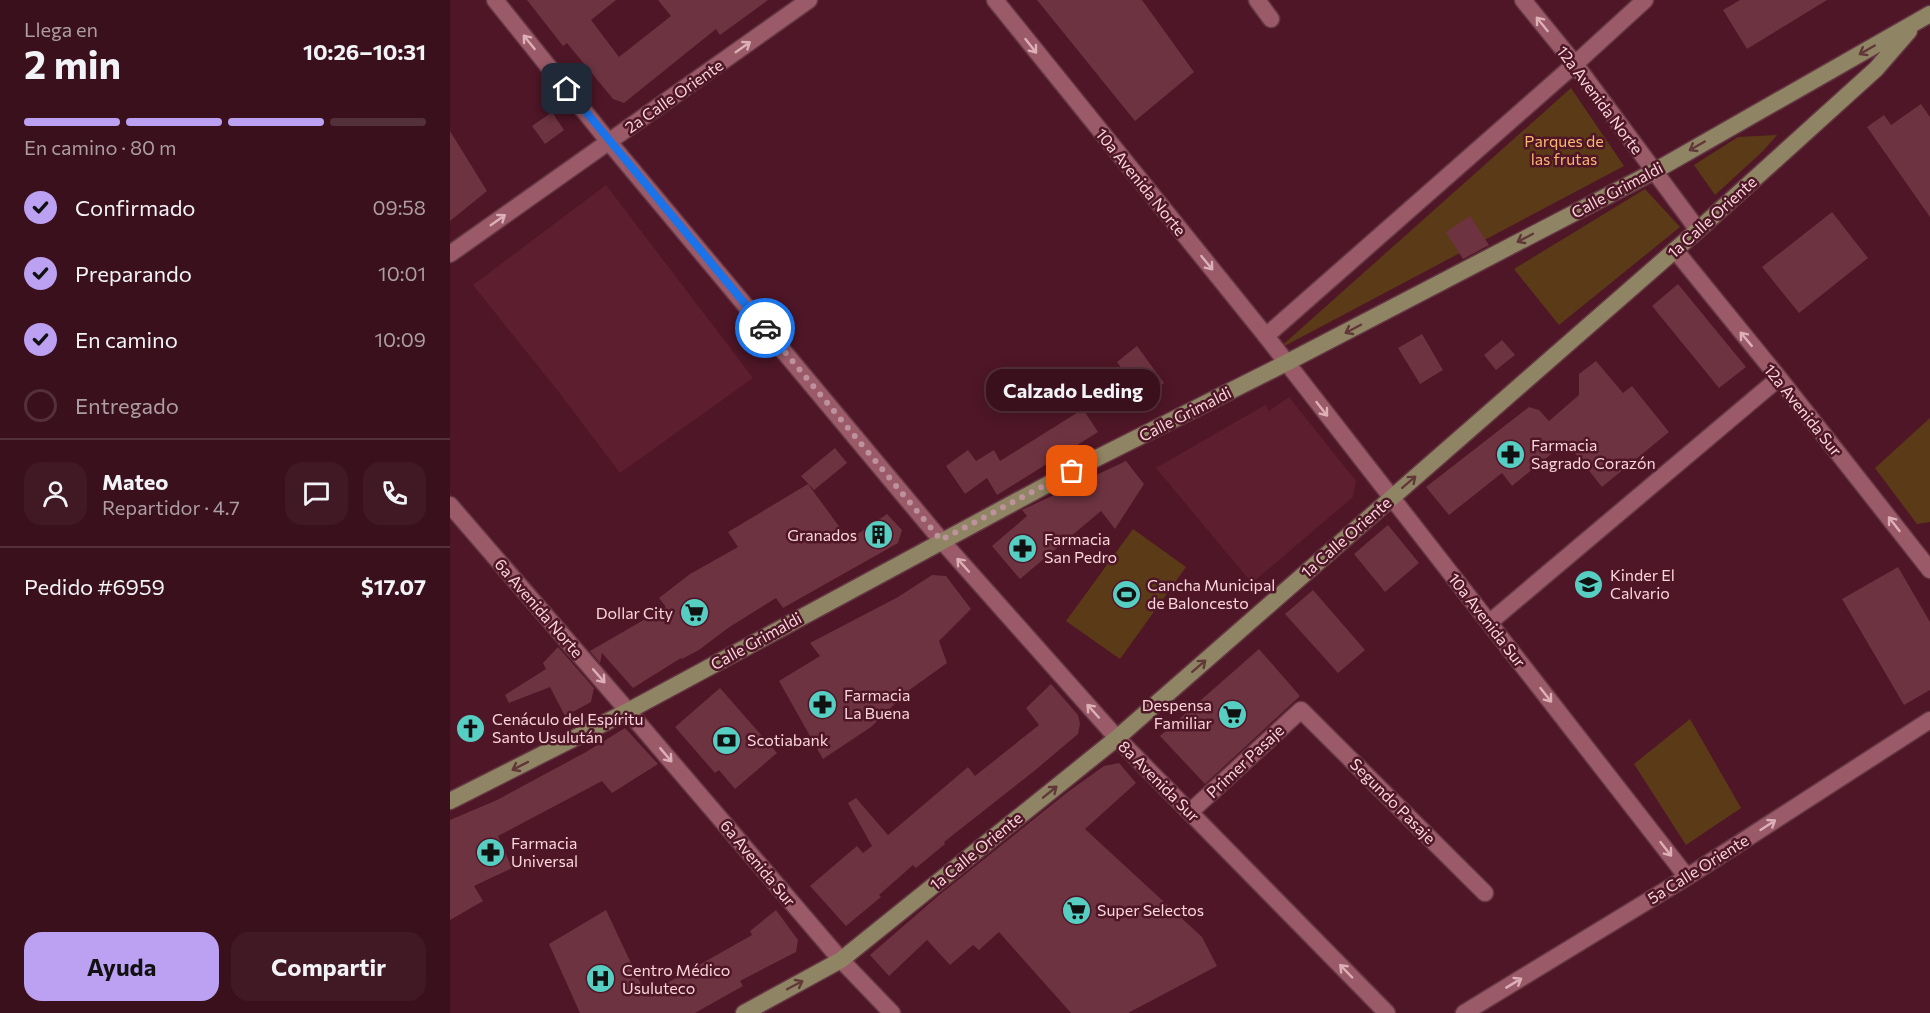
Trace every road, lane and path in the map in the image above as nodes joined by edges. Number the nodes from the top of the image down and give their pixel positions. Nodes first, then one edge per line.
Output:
1 (495, 0) edge
2 (809, 0) edge
3 (995, 0) edge
4 (1257, 0) edge
5 (1523, 0) edge
6 (1644, 0) edge
7 (1924, 17) edge
8 (1271, 19) dead end
9 (1575, 64) junction
10 (609, 142) junction
11 (1653, 172) junction
12 (1698, 230) junction
13 (1675, 250) junction
14 (450, 254) edge
15 (1266, 336) junction
16 (1287, 363) junction
17 (1779, 378) junction
18 (1391, 498) junction
19 (450, 506) edge
20 (941, 540) junction
21 (1930, 570) edge
22 (1490, 622) junction
23 (1300, 710) joint
24 (628, 711) junction
25 (1930, 720) edge
26 (1117, 738) junction
27 (450, 801) edge
28 (1190, 812) junction
29 (1687, 877) junction
30 (1485, 893) dead end
31 (841, 960) junction
32 (744, 1013) edge
33 (891, 1013) edge
34 (1387, 1013) edge
35 (1464, 1013) edge

10 -> 1 street, 8a Avenida Sur
10 -> 2 street, 2a Calle Oriente
3 -> 15 street, 10a Avenida Norte
4 - 8 street
9 -> 5 street, 12a Avenida Norte
6 - 9 street
7 -> 11 main road, Calle Grimaldi
7 - 12 main road, 1a Calle Oriente
9 - 11 street, 12a Avenida Norte
9 - 15 street
14 -> 10 street, 2a Calle Oriente
10 - 20 street, 8a Avenida Sur
11 - 12 street, 12a Avenida Norte
11 -> 16 main road, Calle Grimaldi
12 - 13 main road, 1a Calle Oriente
17 -> 13 street, 12a Avenida Sur
18 -> 13 main road, 1a Calle Oriente
15 - 16 street, 10a Avenida Norte
16 -> 18 street, 10a Avenida Sur
16 - 20 main road, Calle Grimaldi
21 -> 17 street, 12a Avenida Sur
17 - 22 street
18 - 22 street, 10a Avenida Sur
26 -> 18 main road, 1a Calle Oriente
19 -> 24 street, 6a Avenida Norte
20 - 24 main road, Calle Grimaldi
26 -> 20 street, 8a Avenida Sur
22 -> 29 street, 10a Avenida Sur
23 - 28 street, Primer Pasaje
23 - 30 street, Segundo Pasaje
24 -> 27 main road, Calle Grimaldi
24 -> 31 street, 6a Avenida Sur
29 -> 25 street, 5a Calle Oriente
26 - 28 street, 8a Avenida Sur
31 -> 26 main road, 1a Calle Oriente
34 -> 28 street, 8a Avenida Sur
35 -> 29 street, 5a Calle Oriente
32 -> 31 main road, 1a Calle Oriente
31 - 33 street, 6a Avenida Sur

